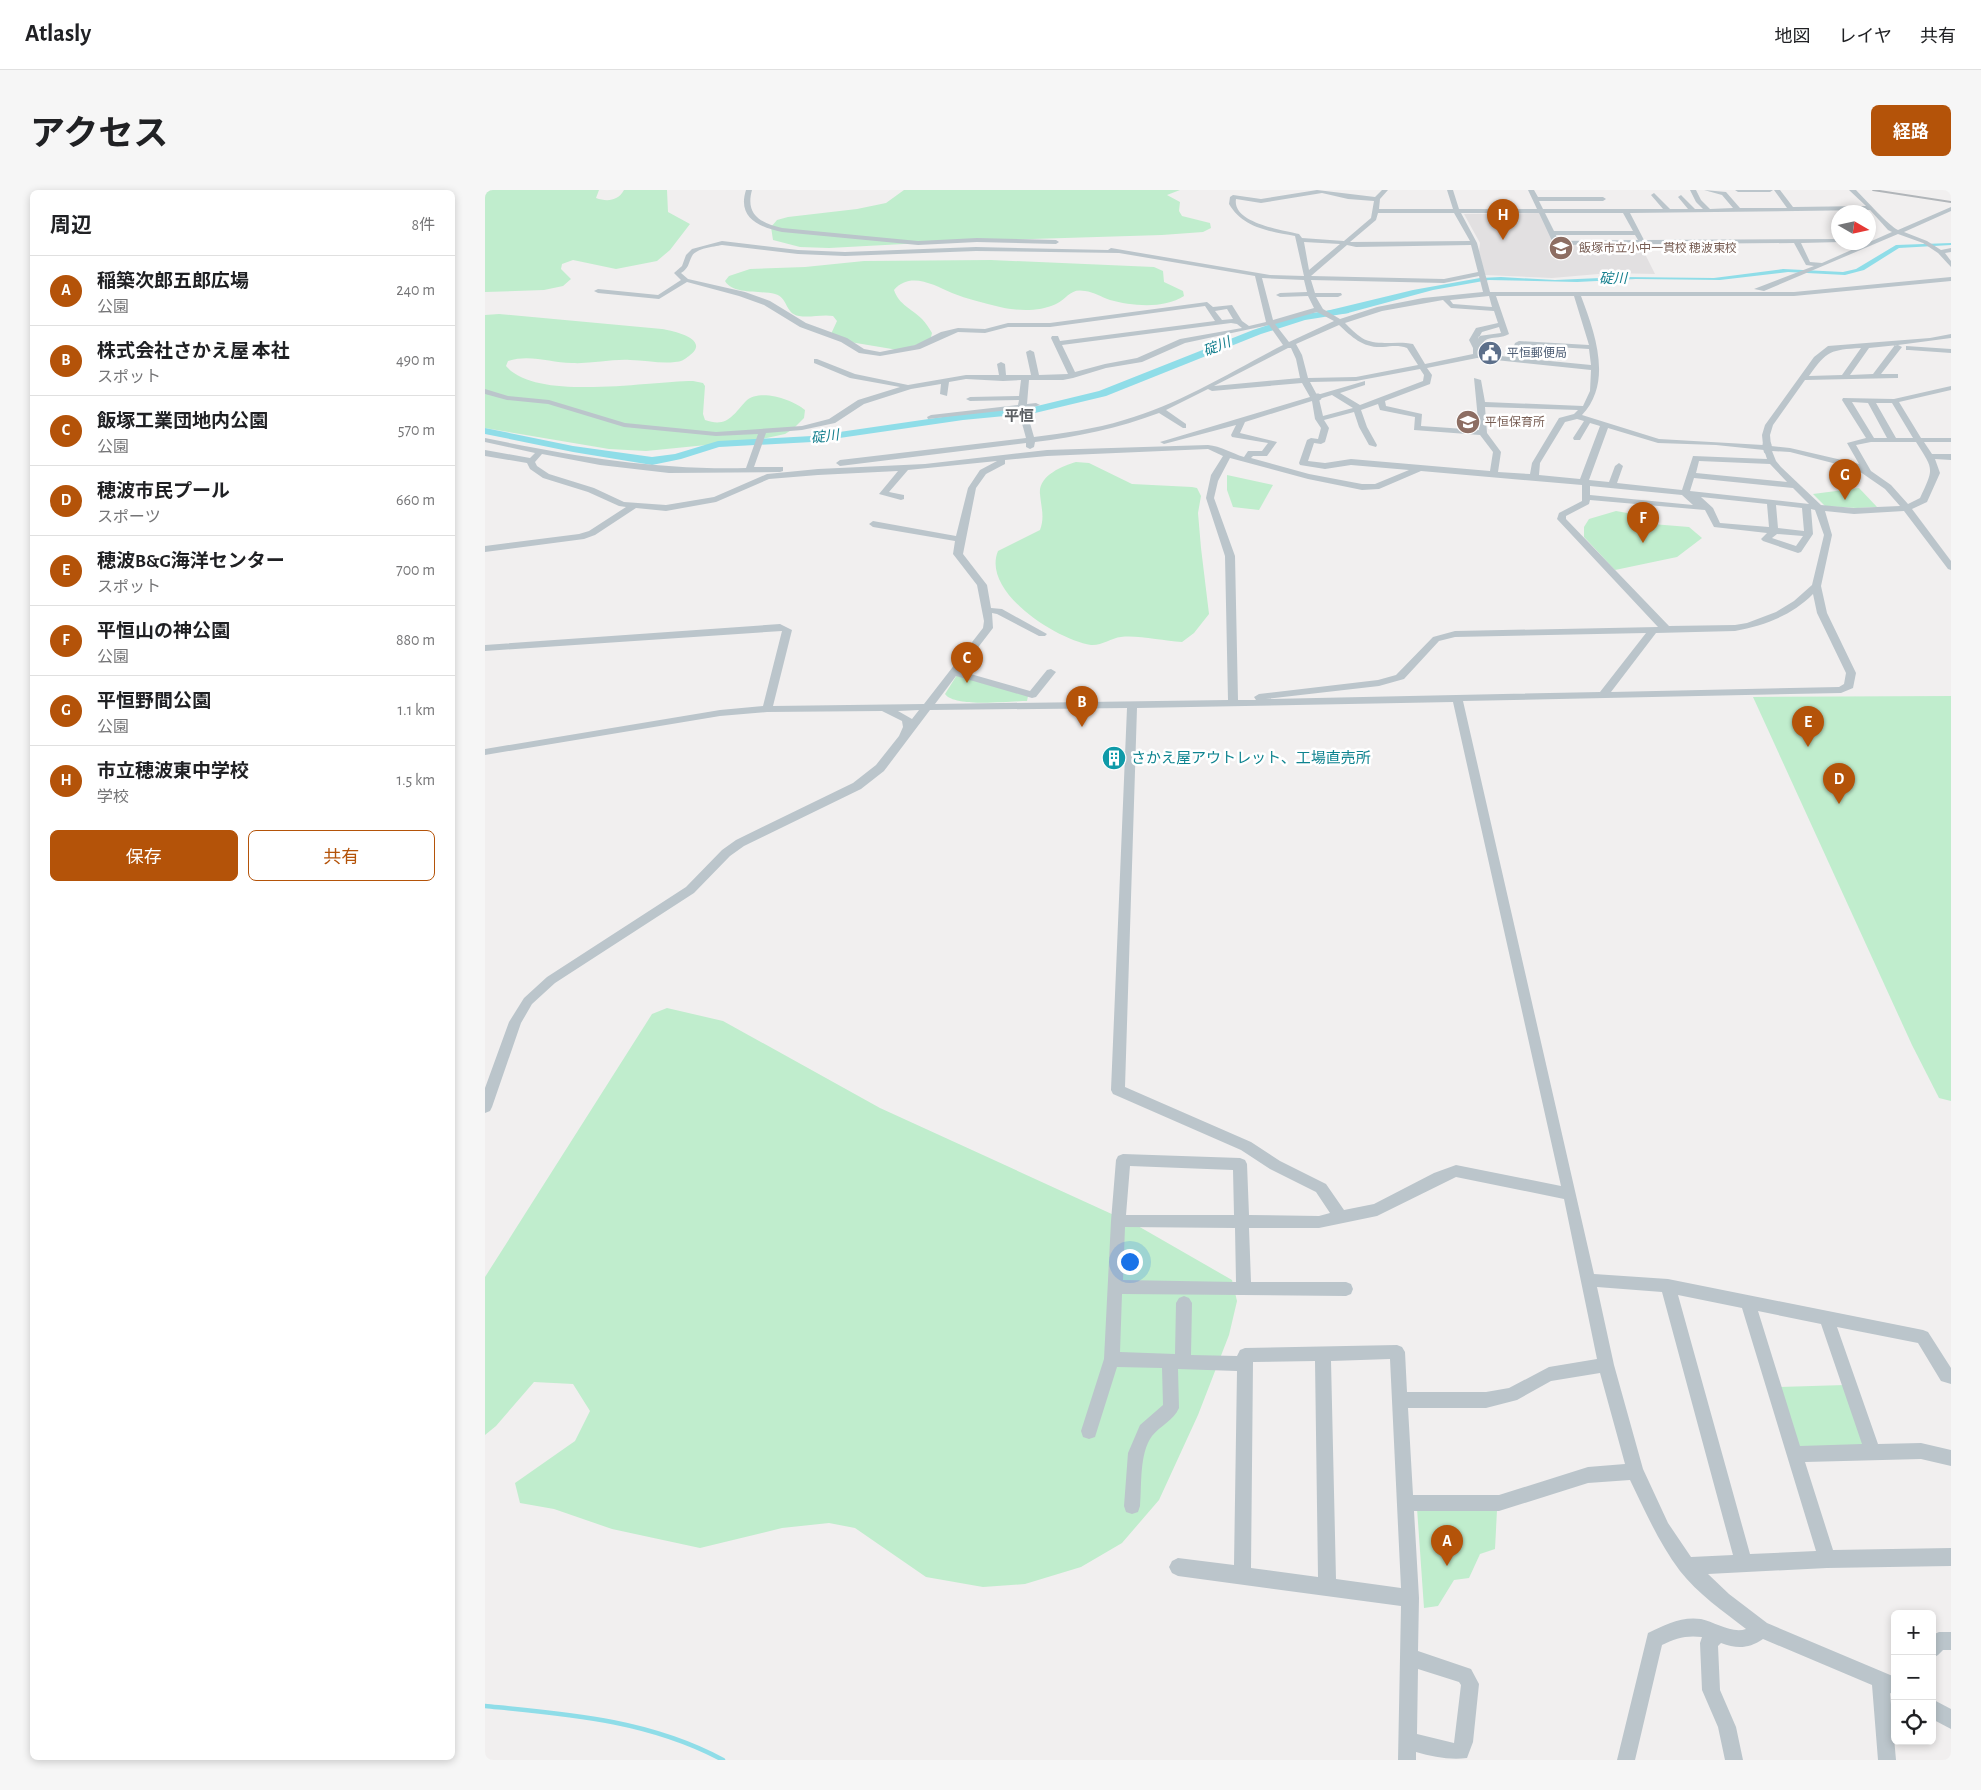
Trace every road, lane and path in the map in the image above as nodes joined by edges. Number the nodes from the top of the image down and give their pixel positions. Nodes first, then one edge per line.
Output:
1 (749, 190) edge
2 (1352, 190) edge
3 (1385, 190) edge
4 (1450, 190) edge
5 (1531, 190) edge
6 (1693, 190) edge
7 (1707, 190) edge
8 (1738, 190) edge
9 (1770, 190) edge
10 (1777, 190) edge
11 (1852, 190) edge
12 (1293, 193) edge
13 (1654, 194) dead end
14 (1347, 197) junction
15 (1681, 197) dead end
16 (1377, 199) junction
17 (1603, 200) dead end
18 (1538, 205) junction
19 (1865, 205) edge
20 (1612, 206) dead end
21 (1951, 209) edge
22 (1456, 210) junction
23 (1625, 210) junction
24 (1792, 210) junction
25 (1831, 210) edge
26 (1376, 211) junction
27 (1709, 211) junction
28 (1739, 211) junction
29 (1669, 212) junction
30 (1693, 212) junction
31 (1876, 214) edge
32 (1551, 233) junction
33 (1637, 233) junction
34 (1896, 233) junction
35 (1300, 240) junction
36 (1831, 241) edge
37 (1877, 241) joint
38 (1344, 242) junction
39 (1474, 242) junction
40 (1642, 242) junction
41 (1797, 242) junction
42 (1937, 250) junction
43 (1951, 250) edge
44 (1117, 252) junction
45 (1822, 265) junction
46 (1951, 265) edge
47 (1951, 272) edge
48 (1258, 276) junction
49 (1307, 277) junction
50 (1951, 279) edge
51 (686, 280) junction
52 (1915, 280) junction
53 (1486, 285) junction
54 (1764, 289) junction
55 (598, 291) dead end
56 (1337, 291) dead end
57 (1609, 292) junction
58 (1312, 293) junction
59 (1280, 295) dead end
60 (1577, 295) junction
61 (1444, 297) junction
62 (1211, 309) junction
63 (1497, 309) junction
64 (1320, 310) junction
65 (1220, 322) junction
66 (1239, 322) junction
67 (1270, 322) junction
68 (1339, 322) junction
69 (1135, 323) junction
70 (1050, 325) junction
71 (1248, 329) junction
72 (1951, 336) edge
73 (1058, 343) junction
74 (1290, 345) junction
75 (1867, 345) junction
76 (1593, 347) junction
77 (1898, 347) junction
78 (1951, 351) edge
79 (1030, 352) dead end
80 (1477, 356) junction
81 (1513, 360) junction
82 (817, 361) dead end
83 (1001, 364) dead end
84 (1418, 366) junction
85 (1595, 368) junction
86 (1073, 376) junction
87 (1876, 376) junction
88 (1895, 376) dead end
89 (1844, 377) junction
90 (1803, 378) junction
91 (1003, 379) junction
92 (1025, 379) junction
93 (1036, 379) junction
94 (945, 380) junction
95 (1304, 380) junction
96 (1477, 380) dead end
97 (910, 387) junction
98 (1951, 388) edge
99 (1205, 390) junction
100 (485, 391) edge
101 (1333, 392) junction
102 (944, 394) dead end
103 (1022, 398) junction
104 (1381, 398) junction
105 (1870, 400) junction
106 (1893, 401) junction
107 (1481, 404) junction
108 (968, 405) junction
109 (1036, 405) dead end
110 (1585, 408) junction
111 (1358, 409) junction
112 (1160, 410) junction
113 (1022, 411) junction
114 (1577, 416) junction
115 (931, 417) dead end
116 (1319, 418) junction
117 (1242, 420) junction
118 (1588, 420) junction
119 (1183, 426) dead end
120 (1603, 426) junction
121 (1483, 433) junction
122 (760, 437) junction
123 (1577, 438) dead end
124 (485, 440) edge
125 (1031, 440) junction
126 (1871, 440) junction
127 (1893, 440) junction
128 (1919, 440) junction
129 (1951, 440) edge
130 (1373, 445) dead end
131 (541, 451) junction
132 (485, 453) edge
133 (1228, 455) junction
134 (1929, 456) junction
135 (1951, 457) edge
136 (1008, 459) junction
137 (1245, 459) junction
138 (532, 461) junction
139 (1772, 462) junction
140 (1303, 463) junction
141 (1619, 466) dead end
142 (905, 468) junction
143 (1419, 468) junction
144 (749, 470) junction
145 (1287, 470) junction
146 (1867, 471) junction
147 (1494, 473) junction
148 (1690, 475) junction
149 (1534, 477) junction
150 (1586, 484) junction
151 (1793, 485) junction
152 (1612, 486) junction
153 (1689, 495) junction
154 (901, 497) dead end
155 (1587, 497) junction
156 (1771, 503) junction
157 (632, 507) junction
158 (1807, 507) junction
159 (1819, 508) junction
160 (1906, 508) junction
161 (873, 524) dead end
162 (1774, 531) junction
163 (1809, 534) junction
164 (959, 539) junction
165 (485, 549) edge
166 (1951, 567) edge
167 (1816, 586) junction
168 (986, 610) junction
169 (1653, 630) junction
170 (1667, 630) junction
171 (1042, 634) dead end
172 (485, 648) edge
173 (954, 672) junction
174 (1051, 672) dead end
175 (941, 688) junction
176 (1603, 695) junction
177 (1457, 698) junction
178 (1233, 703) junction
179 (1246, 703) junction
180 (1132, 705) junction
181 (927, 706) junction
182 (964, 706) junction
183 (877, 707) junction
184 (767, 709) junction
185 (903, 738) junction
186 (485, 752) edge
187 (485, 1107) edge
188 (1570, 1194) junction
189 (1340, 1216) junction
190 (1118, 1221) junction
191 (1242, 1222) junction
192 (1589, 1280) junction
193 (1668, 1286) junction
194 (1117, 1287) junction
195 (1244, 1289) junction
196 (1346, 1289) dead end
197 (1748, 1302) junction
198 (1184, 1303) dead end
199 (1826, 1318) junction
200 (1323, 1354) junction
201 (1112, 1359) junction
202 (1176, 1361) junction
203 (1244, 1364) junction
204 (1606, 1365) junction
205 (1951, 1377) edge
206 (1401, 1400) junction
207 (1089, 1431) dead end
208 (1872, 1451) junction
209 (1795, 1454) junction
210 (1951, 1458) edge
211 (1635, 1471) junction
212 (1405, 1503) junction
213 (1132, 1506) dead end
214 (1951, 1557) edge
215 (1827, 1559) junction
216 (1744, 1563) junction
217 (1687, 1566) junction
218 (1178, 1567) dead end
219 (1242, 1575) junction
220 (1327, 1586) junction
221 (1410, 1598) junction
222 (1761, 1629) junction
223 (1718, 1632) junction
224 (1951, 1641) edge
225 (1936, 1644) edge
226 (1409, 1657) junction
227 (1887, 1682) edge
228 (1936, 1711) edge
229 (1951, 1720) edge
230 (1407, 1740) junction
231 (1407, 1760) edge
232 (1626, 1760) edge
233 (1734, 1760) edge
234 (1887, 1760) edge

1 - 44 street
2 - 14 street
3 - 16 street
4 - 22 street
5 - 18 street
6 - 27 street
7 - 28 street
8 - 9 street
10 - 24 street
11 - 19 street
12 - 14 street
12 - 35 street
13 - 29 street
14 - 16 street
15 - 30 street
16 - 26 street
17 - 18 street
18 - 20 street
18 - 22 street
18 - 23 street
18 - 32 street
21 - 34 street
22 - 26 street
22 - 39 street
23 - 29 street
23 - 33 street
24 - 25 street
24 - 28 street
26 - 38 street
27 - 28 street
27 - 30 street
29 - 30 street
31 - 34 street
32 - 33 street
32 - 40 street
33 - 40 street
34 - 37 street
34 - 42 street
35 - 38 street
35 - 49 street
36 - 41 street
37 - 45 street
38 - 39 street
38 - 49 street
39 - 53 street
40 - 41 street
41 - 45 street
42 - 43 street
42 - 46 street
44 - 48 street
44 - 51 street
45 - 54 street
47 - 52 street
48 - 49 street
48 - 67 street
49 - 53 street
49 - 58 street
50 - 52 street
51 - 55 street
51 - 70 street
52 - 54 street
52 - 57 street
53 - 57 street
53 - 60 street
53 - 61 street
53 - 63 street
54 - 57 street
56 - 58 street
57 - 60 street
58 - 59 street
58 - 64 street
60 - 76 street
61 - 63 street
61 - 68 street
62 - 65 street
62 - 66 street
62 - 69 street
63 - 80 street
64 - 67 street
64 - 68 street
65 - 66 street
65 - 69 street
66 - 71 street
67 - 71 street
67 - 74 street
68 - 74 street
68 - 84 street
69 - 70 street
69 - 73 street
70 - 73 street
71 - 86 street
72 - 75 street
73 - 86 street
74 - 95 street
74 - 99 street
75 - 77 street
75 - 89 street
75 - 90 street
76 - 81 street
76 - 85 street
77 - 78 street
77 - 87 street
79 - 93 street
80 - 81 street
80 - 84 street
81 - 85 street
82 - 97 street
83 - 91 street
84 - 95 street
84 - 101 street
84 - 104 street
85 - 110 street
86 - 93 street
87 - 88 street
87 - 89 street
89 - 90 street
90 - 139 street
91 - 92 street
91 - 94 street
92 - 93 street
92 - 103 street
94 - 97 street
94 - 102 street
95 - 99 street
95 - 116 street
96 - 107 street
97 - 122 street
98 - 106 street
99 - 112 street
100 - 122 street
101 - 111 street
101 - 117 street
103 - 108 street
103 - 113 street
104 - 111 street
104 - 121 street
105 - 106 street
105 - 126 street
105 - 127 street
106 - 128 street
107 - 110 street
107 - 121 street
108 - 113 street
108 - 115 street
109 - 113 street
110 - 114 street
111 - 116 street
111 - 130 street
112 - 119 street
112 - 125 street
113 - 125 street
114 - 118 street
114 - 149 street
116 - 140 street
117 - 136 street
117 - 137 street
118 - 120 street
118 - 123 street
120 - 146 street
120 - 150 street
121 - 147 street
122 - 144 street
124 - 131 street
125 - 136 street
125 - 144 street
126 - 127 street
126 - 146 street
127 - 128 street
128 - 129 street
128 - 134 street
131 - 138 street
131 - 144 street
132 - 138 street
133 - 136 street
133 - 137 street
133 - 178 street
134 - 135 street
134 - 160 street
136 - 142 street
136 - 164 street
137 - 145 street
138 - 157 street
139 - 148 street
139 - 151 street
140 - 143 street
140 - 145 street
141 - 152 street
142 - 154 street
142 - 157 street
143 - 145 street
143 - 147 street
146 - 160 street
147 - 149 street
148 - 151 street
148 - 153 street
149 - 150 street
150 - 152 street
150 - 155 street
151 - 159 street
152 - 153 street
153 - 155 street
153 - 156 street
153 - 162 street
155 - 170 street
156 - 158 street
156 - 162 street
157 - 165 street
158 - 159 street
158 - 163 street
159 - 160 street
159 - 167 street
160 - 166 street
161 - 164 street
162 - 163 street
162 - 163 street
164 - 168 street
167 - 170 street
167 - 176 street
168 - 171 street
168 - 173 street
169 - 170 street
169 - 176 street
169 - 179 street
172 - 184 street
173 - 174 street
173 - 175 street
175 - 181 street
175 - 182 street
176 - 177 street
177 - 179 street
177 - 188 street
178 - 179 street
178 - 180 street
180 - 182 street
180 - 189 street
181 - 182 street
181 - 183 street
181 - 185 street
183 - 184 street
183 - 185 street
184 - 186 street
185 - 187 street
188 - 189 street
188 - 192 street
189 - 191 street
190 - 191 street
190 - 191 street
190 - 194 street
191 - 195 street
192 - 193 street
192 - 204 street
193 - 197 street
193 - 216 street
194 - 195 street
194 - 201 street
195 - 196 street
197 - 199 street
197 - 209 street
198 - 202 street
199 - 205 street
199 - 208 street
200 - 203 street
200 - 206 street
200 - 220 street
201 - 202 street
201 - 207 street
202 - 203 street
202 - 213 street
203 - 219 street
204 - 206 street
204 - 211 street
206 - 212 street
208 - 209 street
208 - 210 street
209 - 215 street
211 - 212 street
211 - 217 street
212 - 221 street
214 - 215 street
215 - 216 street
216 - 217 street
217 - 222 street
218 - 219 street
219 - 220 street
220 - 221 street
221 - 226 street
222 - 223 street
222 - 227 street
223 - 232 street
223 - 233 street
224 - 225 street
226 - 230 street
226 - 230 street
227 - 234 street
228 - 229 street
230 - 231 street

